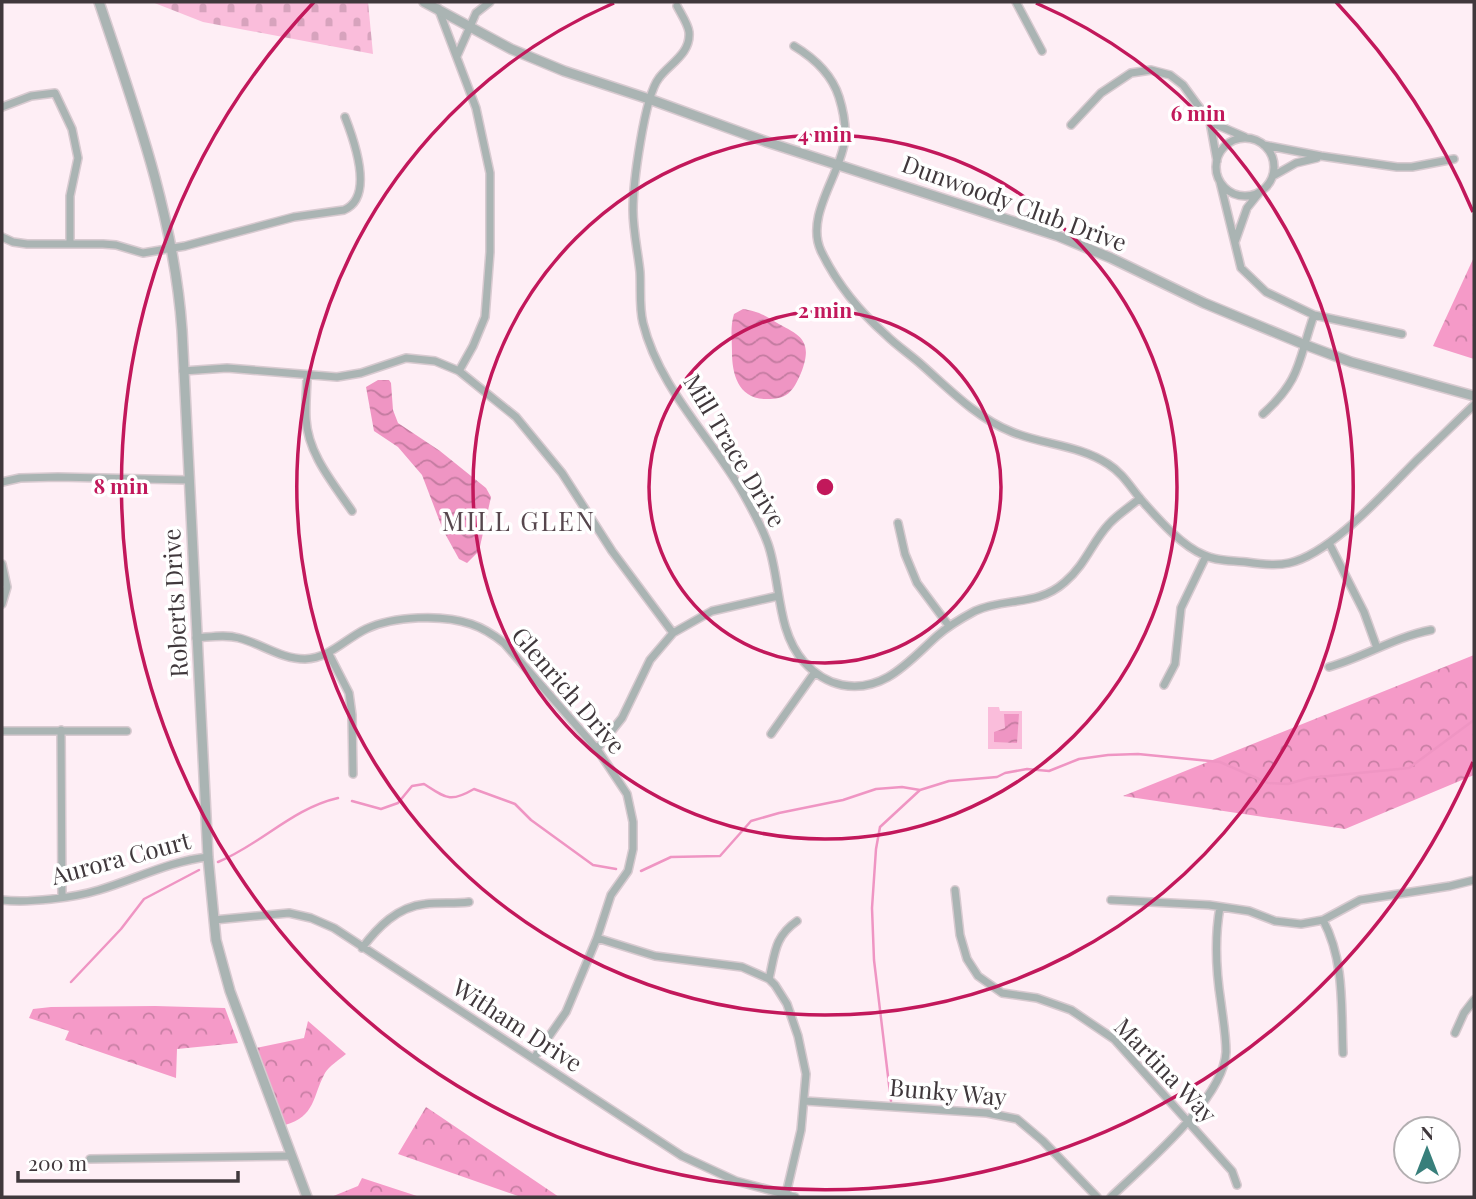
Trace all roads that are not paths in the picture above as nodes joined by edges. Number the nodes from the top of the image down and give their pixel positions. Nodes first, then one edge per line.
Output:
1 (99, 2) edge
2 (424, 2) edge
3 (490, 2) edge
4 (1016, 2) edge
5 (677, 6) dead end
6 (438, 8) junction
7 (471, 27) junction
8 (794, 46) dead end
9 (1042, 51) dead end
10 (457, 56) junction
11 (649, 99) junction
12 (2, 107) edge
13 (345, 117) dead end
14 (1210, 122) junction
15 (1071, 125) dead end
16 (1247, 138) junction
17 (1264, 145) junction
18 (1321, 156) junction
19 (1454, 159) dead end
20 (1217, 161) junction
21 (838, 163) junction
22 (1273, 176) junction
23 (1220, 182) junction
24 (1259, 193) junction
25 (2, 237) edge
26 (1235, 242) junction
27 (70, 244) junction
28 (175, 248) junction
29 (1314, 314) junction
30 (1402, 334) dead end
31 (1303, 344) junction
32 (183, 371) junction
33 (459, 371) junction
34 (307, 375) junction
35 (1474, 396) edge
36 (1474, 405) edge
37 (1263, 414) dead end
38 (188, 480) junction
39 (2, 482) edge
40 (1140, 498) junction
41 (352, 511) dead end
42 (898, 523) dead end
43 (1329, 543) junction
44 (1206, 556) junction
45 (2, 564) edge
46 (778, 596) junction
47 (2, 604) edge
48 (949, 626) junction
49 (1432, 630) dead end
50 (673, 633) junction
51 (196, 638) junction
52 (1377, 648) junction
53 (329, 654) junction
54 (1329, 667) dead end
55 (814, 672) junction
56 (1164, 685) dead end
57 (2, 730) edge
58 (61, 730) junction
59 (127, 731) dead end
60 (771, 734) dead end
61 (597, 749) junction
62 (353, 774) dead end
63 (208, 856) junction
64 (1474, 880) edge
65 (955, 890) dead end
66 (62, 896) junction
67 (2, 900) edge
68 (1111, 900) dead end
69 (469, 902) dead end
70 (1220, 907) junction
71 (214, 920) junction
72 (1323, 920) junction
73 (797, 921) dead end
74 (597, 938) junction
75 (362, 948) junction
76 (769, 979) junction
77 (1474, 1000) edge
78 (1455, 1032) dead end
79 (1343, 1053) dead end
80 (534, 1058) junction
81 (804, 1101) junction
82 (1188, 1121) junction
83 (290, 1156) junction
84 (90, 1159) dead end
85 (1237, 1185) dead end
86 (786, 1194) junction
87 (307, 1197) edge
88 (795, 1197) edge
89 (1097, 1197) edge
90 (1111, 1197) edge

1 - 28 street, Roberts Drive
2 - 6 street, Dunwoody Club Drive
3 - 7 street
4 - 9 street
5 - 11 street
6 - 7 street, Dunwoody Club Drive
6 - 10 street
7 - 10 street
7 - 11 street, Dunwoody Club Drive
8 - 21 street
10 - 33 street
11 - 21 street, Dunwoody Club Drive
11 - 46 street, Mill Trace Drive
12 - 27 street
13 - 28 street
14 - 15 street
14 - 16 street
14 - 20 street
16 - 17 street
16 - 20 street
17 - 18 street
17 - 22 street
18 - 19 street
18 - 22 street
20 - 23 street
21 - 31 street, Dunwoody Club Drive
21 - 40 street
22 - 24 street
23 - 24 street
23 - 26 street
24 - 26 street
25 - 27 street
26 - 29 street
27 - 28 street
28 - 32 street, Roberts Drive
29 - 30 street
29 - 31 street
31 - 35 street, Dunwoody Club Drive
31 - 37 street
32 - 34 street
32 - 38 street, Roberts Drive
33 - 34 street
33 - 50 street
34 - 41 street
36 - 43 street
38 - 39 street
38 - 51 street, Roberts Drive
40 - 44 street
40 - 48 street
42 - 48 street
43 - 44 street
43 - 52 street
44 - 56 street
45 - 47 street
46 - 50 street
46 - 55 street, Mill Trace Drive
48 - 55 street
49 - 52 street
50 - 61 street
51 - 53 street, Glenrich Drive
51 - 63 street, Roberts Drive
52 - 54 street
53 - 61 street, Glenrich Drive
53 - 62 street
55 - 60 street
57 - 58 street
58 - 59 street
58 - 66 street
61 - 74 street, Glenrich Drive
63 - 66 street, Aurora Court
63 - 71 street, Roberts Drive
64 - 72 street
65 - 82 street, Martina Way
66 - 67 street, Aurora Court
68 - 70 street
69 - 75 street
70 - 72 street
70 - 82 street
71 - 75 street, Witham Drive
71 - 83 street, Roberts Drive
72 - 79 street
73 - 76 street
74 - 76 street
74 - 80 street, Glenrich Drive
75 - 80 street, Witham Drive
76 - 81 street
77 - 78 street
80 - 86 street, Witham Drive
81 - 86 street
81 - 89 street, Bunky Way
82 - 85 street, Martina Way
82 - 90 street
83 - 84 street
83 - 87 street, Roberts Drive
86 - 88 street, Witham Drive

